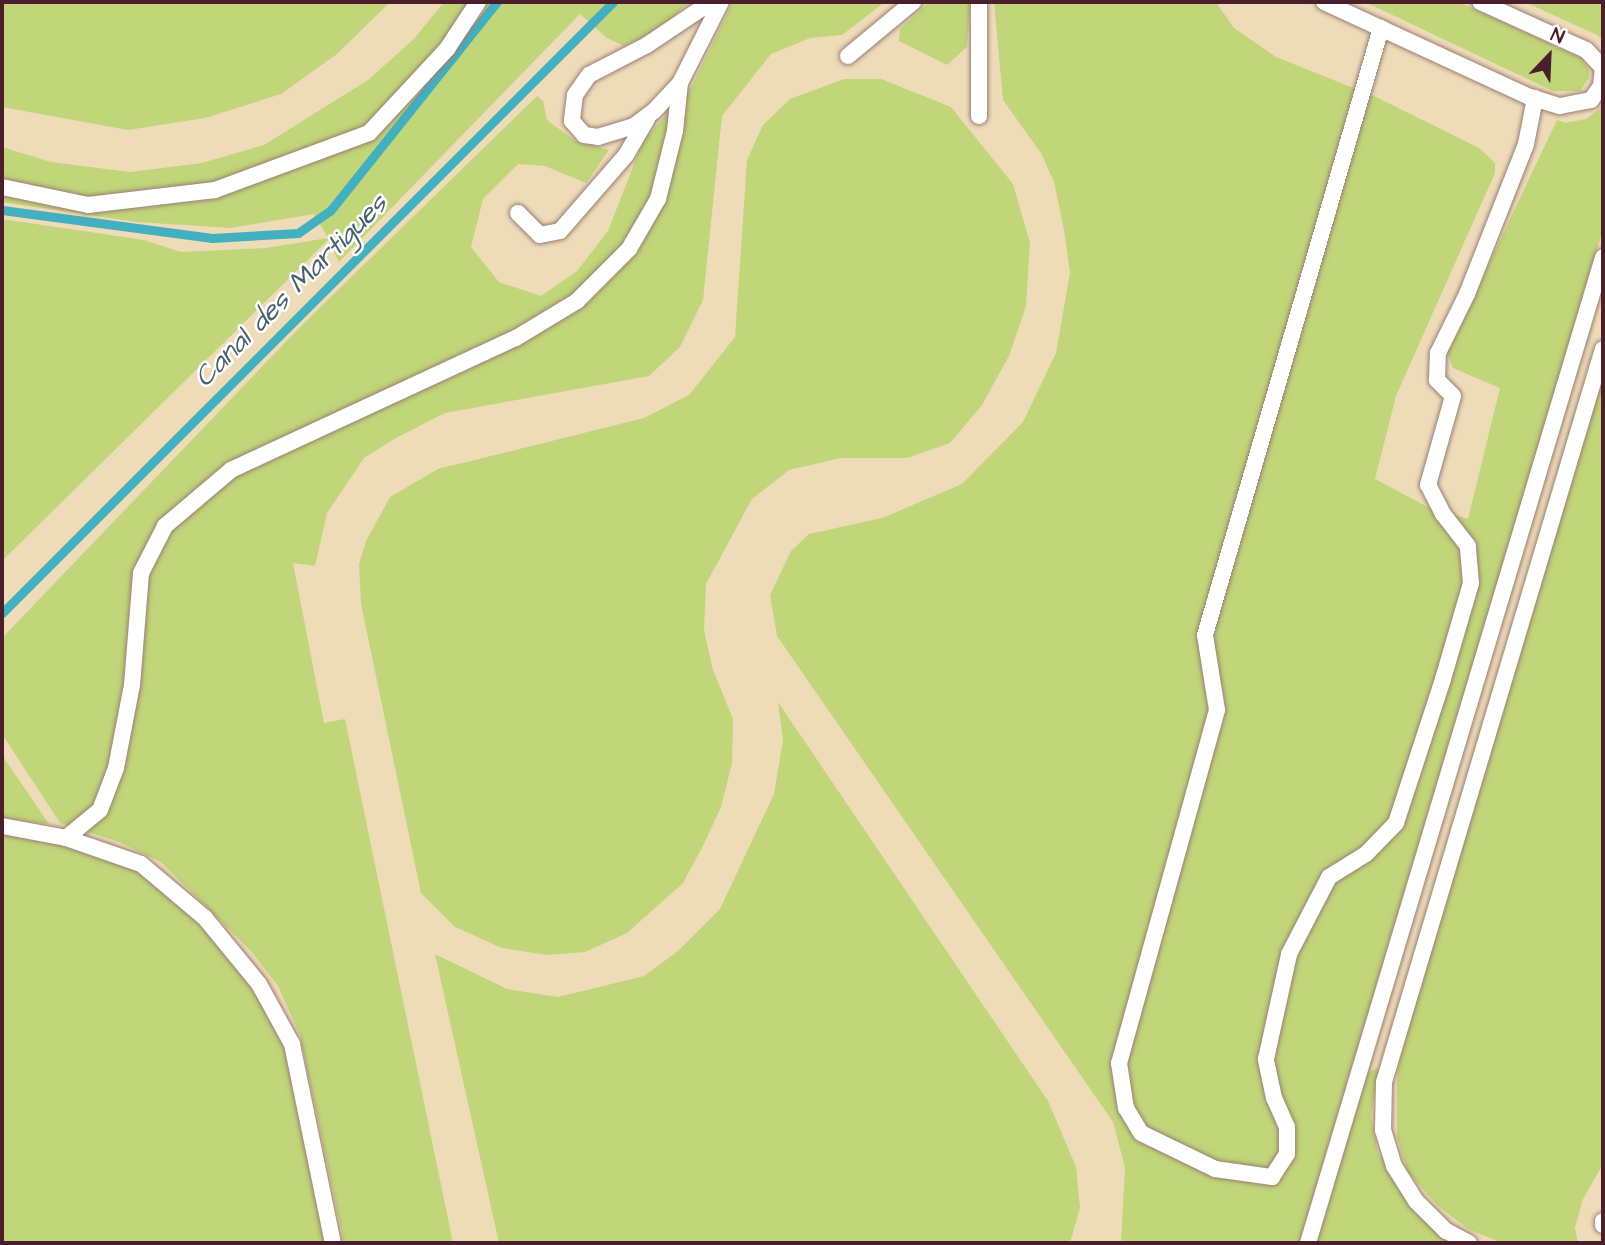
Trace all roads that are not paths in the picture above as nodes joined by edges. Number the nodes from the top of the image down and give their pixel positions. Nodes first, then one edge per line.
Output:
1 (478, 2) edge
2 (711, 2) edge
3 (721, 2) edge
4 (913, 2) edge
5 (979, 2) edge
6 (1324, 2) edge
7 (1480, 2) edge
8 (1381, 28) junction
9 (1586, 50) junction
10 (848, 56) dead end
11 (1603, 58) edge
12 (680, 83) junction
13 (1535, 98) junction
14 (649, 115) junction
15 (979, 116) dead end
16 (2, 187) edge
17 (519, 213) dead end
18 (1603, 257) edge
19 (1603, 349) edge
20 (2, 826) edge
21 (66, 838) junction
22 (333, 1243) edge
23 (1308, 1243) edge
24 (1469, 1243) edge

1 - 16 lane
2 - 14 lane
3 - 12 lane
4 - 10 lane
5 - 15 lane
6 - 8 lane
7 - 9 lane
8 - 13 lane
8 - 13 lane
9 - 11 lane
9 - 13 lane
12 - 14 lane
12 - 21 lane
14 - 17 lane
18 - 23 lane
19 - 24 lane
20 - 21 lane
21 - 22 lane

